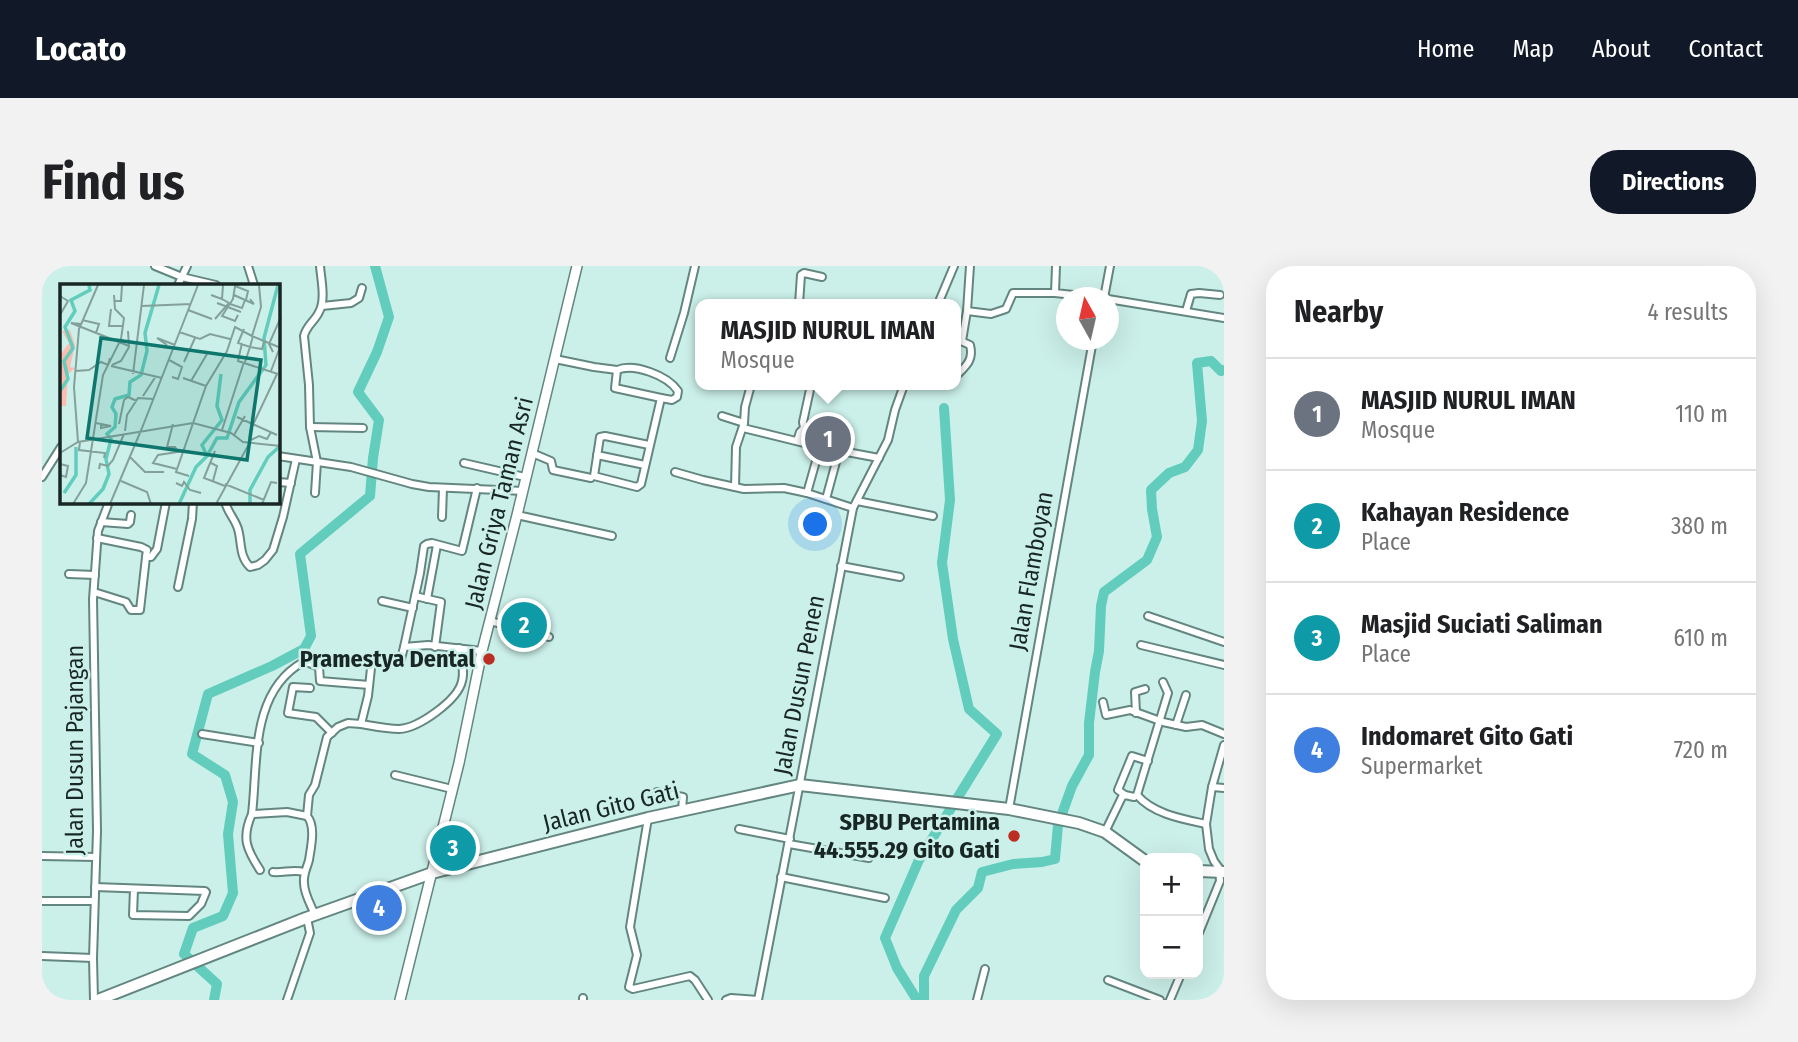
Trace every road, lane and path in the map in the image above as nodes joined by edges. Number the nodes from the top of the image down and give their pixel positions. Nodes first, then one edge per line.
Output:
1 (155, 266) edge
2 (187, 266) edge
3 (248, 266) edge
4 (320, 266) edge
5 (577, 266) edge
6 (695, 266) edge
7 (954, 266) edge
8 (970, 266) edge
9 (1056, 266) edge
10 (1110, 266) edge
11 (182, 277) junction
12 (822, 277) dead end
13 (178, 284) edge
14 (212, 284) edge
15 (254, 284) edge
16 (1105, 287) edge
17 (362, 288) dead end
18 (1055, 293) joint
19 (1220, 295) dead end
20 (799, 299) edge
21 (940, 299) edge
22 (1119, 301) edge
23 (322, 306) junction
24 (967, 311) junction
25 (1186, 311) junction
26 (1224, 318) edge
27 (961, 333) edge
28 (961, 341) edge
29 (1091, 350) edge
30 (670, 358) dead end
31 (555, 359) junction
32 (617, 370) junction
33 (961, 371) edge
34 (748, 390) edge
35 (810, 390) edge
36 (902, 390) edge
37 (661, 398) junction
38 (722, 416) dead end
39 (744, 425) junction
40 (310, 427) junction
41 (363, 428) dead end
42 (797, 441) junction
43 (649, 445) junction
44 (820, 447) junction
45 (60, 449) edge
46 (839, 450) junction
47 (532, 453) junction
48 (597, 455) junction
49 (280, 456) edge
50 (296, 458) junction
51 (878, 458) junction
52 (317, 462) junction
53 (464, 463) dead end
54 (645, 465) junction
55 (675, 472) dead end
56 (42, 477) edge
57 (525, 477) junction
58 (591, 478) dead end
59 (280, 482) edge
60 (291, 483) junction
61 (735, 487) junction
62 (443, 488) junction
63 (477, 488) junction
64 (523, 491) junction
65 (315, 493) dead end
66 (807, 493) junction
67 (826, 499) junction
68 (107, 504) edge
69 (166, 504) edge
70 (193, 504) edge
71 (226, 504) edge
72 (855, 505) junction
73 (131, 515) dead end
74 (517, 515) junction
75 (933, 516) dead end
76 (442, 517) dead end
77 (101, 522) junction
78 (612, 536) dead end
79 (97, 538) junction
80 (437, 545) junction
81 (146, 557) junction
82 (841, 566) junction
83 (69, 574) dead end
84 (95, 575) junction
85 (900, 578) dead end
86 (178, 587) dead end
87 (94, 592) junction
88 (415, 596) junction
89 (427, 598) junction
90 (382, 601) dead end
91 (412, 608) junction
92 (1148, 616) dead end
93 (490, 621) junction
94 (549, 637) dead end
95 (1224, 642) edge
96 (1141, 645) dead end
97 (404, 647) junction
98 (435, 647) junction
99 (459, 648) junction
100 (482, 651) junction
101 (1224, 665) edge
102 (1163, 682) dead end
103 (369, 685) junction
104 (310, 688) dead end
105 (1145, 689) dead end
106 (1186, 695) dead end
107 (1103, 702) dead end
108 (1136, 713) junction
109 (1160, 721) junction
110 (361, 724) junction
111 (1176, 725) junction
112 (332, 733) junction
113 (202, 734) dead end
114 (1224, 734) edge
115 (259, 743) junction
116 (1224, 745) edge
117 (1148, 761) junction
118 (395, 775) dead end
119 (800, 785) junction
120 (1212, 787) junction
121 (1224, 788) edge
122 (452, 789) junction
123 (657, 792) dead end
124 (1125, 795) junction
125 (1137, 795) junction
126 (1009, 809) junction
127 (682, 810) junction
128 (252, 814) junction
129 (307, 816) junction
130 (648, 818) junction
131 (1206, 824) junction
132 (739, 829) dead end
133 (1105, 832) junction
134 (789, 841) junction
135 (42, 856) edge
136 (1140, 856) edge
137 (96, 857) junction
138 (869, 858) dead end
139 (1222, 868) edge
140 (260, 870) dead end
141 (1203, 870) edge
142 (273, 872) dead end
143 (304, 872) junction
144 (432, 873) junction
145 (782, 877) junction
146 (94, 887) junction
147 (134, 889) junction
148 (885, 898) dead end
149 (42, 901) edge
150 (94, 901) junction
151 (311, 917) junction
152 (1203, 918) edge
153 (42, 956) edge
154 (93, 958) junction
155 (985, 969) dead end
156 (1179, 979) edge
157 (1108, 980) dead end
158 (96, 1000) edge
159 (287, 1000) edge
160 (400, 1000) edge
161 (708, 1000) edge
162 (726, 1000) edge
163 (758, 1000) edge
164 (977, 1000) edge
165 (1160, 1000) edge
166 (1170, 1000) edge

1 - 11 street
2 - 11 street
3 - 15 street
4 - 23 street
5 - 31 street, Jalan Griya Taman Asri
6 - 30 street
7 - 21 street
8 - 24 street
9 - 18 street
10 - 16 street
11 - 13 street
11 - 14 street
12 - 20 street
17 - 23 street
18 - 24 street
19 - 25 street
22 - 25 street
23 - 40 street
24 - 27 street
25 - 26 street
28 - 33 street
29 - 126 street, Jalan Flamboyan
31 - 32 street
31 - 47 street, Jalan Griya Taman Asri
32 - 37 street
32 - 37 street
34 - 39 street
35 - 42 street
36 - 51 street, Jalan Dusun Penen
37 - 43 street
38 - 39 street
39 - 42 street
39 - 61 street
40 - 41 street
40 - 52 street
42 - 44 street
43 - 48 street
43 - 54 street
44 - 46 street
44 - 66 street
45 - 56 street
46 - 51 street
46 - 67 street
47 - 57 street, Jalan Griya Taman Asri
47 - 58 street
48 - 54 street
48 - 54 street
49 - 50 street
50 - 52 street
50 - 60 street
51 - 72 street, Jalan Dusun Penen
52 - 62 street
52 - 65 street
53 - 57 street
55 - 61 street
57 - 64 street, Jalan Griya Taman Asri
59 - 60 street
60 - 71 street
61 - 66 street
62 - 63 street
62 - 76 street
63 - 64 street
63 - 80 street
64 - 74 street, Jalan Griya Taman Asri
66 - 67 street
67 - 72 street
68 - 77 street, Jalan Dusun Pajangan
69 - 81 street
70 - 86 street
72 - 75 street
72 - 82 street, Jalan Dusun Penen
73 - 77 street
74 - 78 street
74 - 93 street, Jalan Griya Taman Asri
77 - 79 street, Jalan Dusun Pajangan
79 - 81 street
79 - 84 street, Jalan Dusun Pajangan
80 - 88 street
80 - 89 street
81 - 87 street
82 - 85 street
82 - 119 street, Jalan Dusun Penen
83 - 84 street
84 - 87 street, Jalan Dusun Pajangan
87 - 137 street, Jalan Dusun Pajangan
88 - 89 street
88 - 91 street
89 - 98 street
90 - 91 street
91 - 97 street
92 - 95 street
93 - 94 street
93 - 100 street, Jalan Griya Taman Asri
96 - 101 street
97 - 98 street
97 - 103 street
98 - 99 street
99 - 100 street
99 - 110 street
100 - 122 street, Jalan Griya Taman Asri
102 - 109 street
103 - 110 street
103 - 115 street
104 - 112 street
105 - 108 street
106 - 111 street
107 - 108 street
108 - 109 street
109 - 111 street
109 - 117 street
110 - 112 street
111 - 114 street
112 - 129 street
113 - 115 street
115 - 128 street
116 - 120 street
117 - 124 street
117 - 125 street
118 - 122 street
119 - 126 main road, Jalan Gito Gati
119 - 127 main road, Jalan Gito Gati
119 - 134 street, Jalan Dusun Penen
120 - 121 street
120 - 131 street
122 - 144 street, Jalan Griya Taman Asri
123 - 127 street
124 - 125 street
124 - 133 street
125 - 131 street
126 - 133 main road, Jalan Gito Gati
127 - 130 main road, Jalan Gito Gati
128 - 129 street
128 - 140 street
129 - 143 street
130 - 144 main road, Jalan Gito Gati
130 - 161 street
131 - 139 street
132 - 134 street
133 - 136 main road, Jalan Gito Gati
134 - 138 street
134 - 145 street, Jalan Dusun Penen
135 - 137 street
137 - 146 street, Jalan Dusun Pajangan
139 - 141 main road
139 - 152 street
142 - 143 street
143 - 151 street
144 - 151 main road, Jalan Gito Gati
144 - 160 street, Jalan Griya Taman Asri
145 - 148 street
145 - 163 street, Jalan Dusun Penen
146 - 147 street
146 - 150 street, Jalan Dusun Pajangan
147 - 147 street
149 - 150 street
150 - 154 street, Jalan Dusun Pajangan
151 - 158 main road, Jalan Gito Gati
151 - 159 street
153 - 154 street
154 - 158 street, Jalan Dusun Pajangan
155 - 164 street
156 - 166 street
157 - 165 street
162 - 163 street

